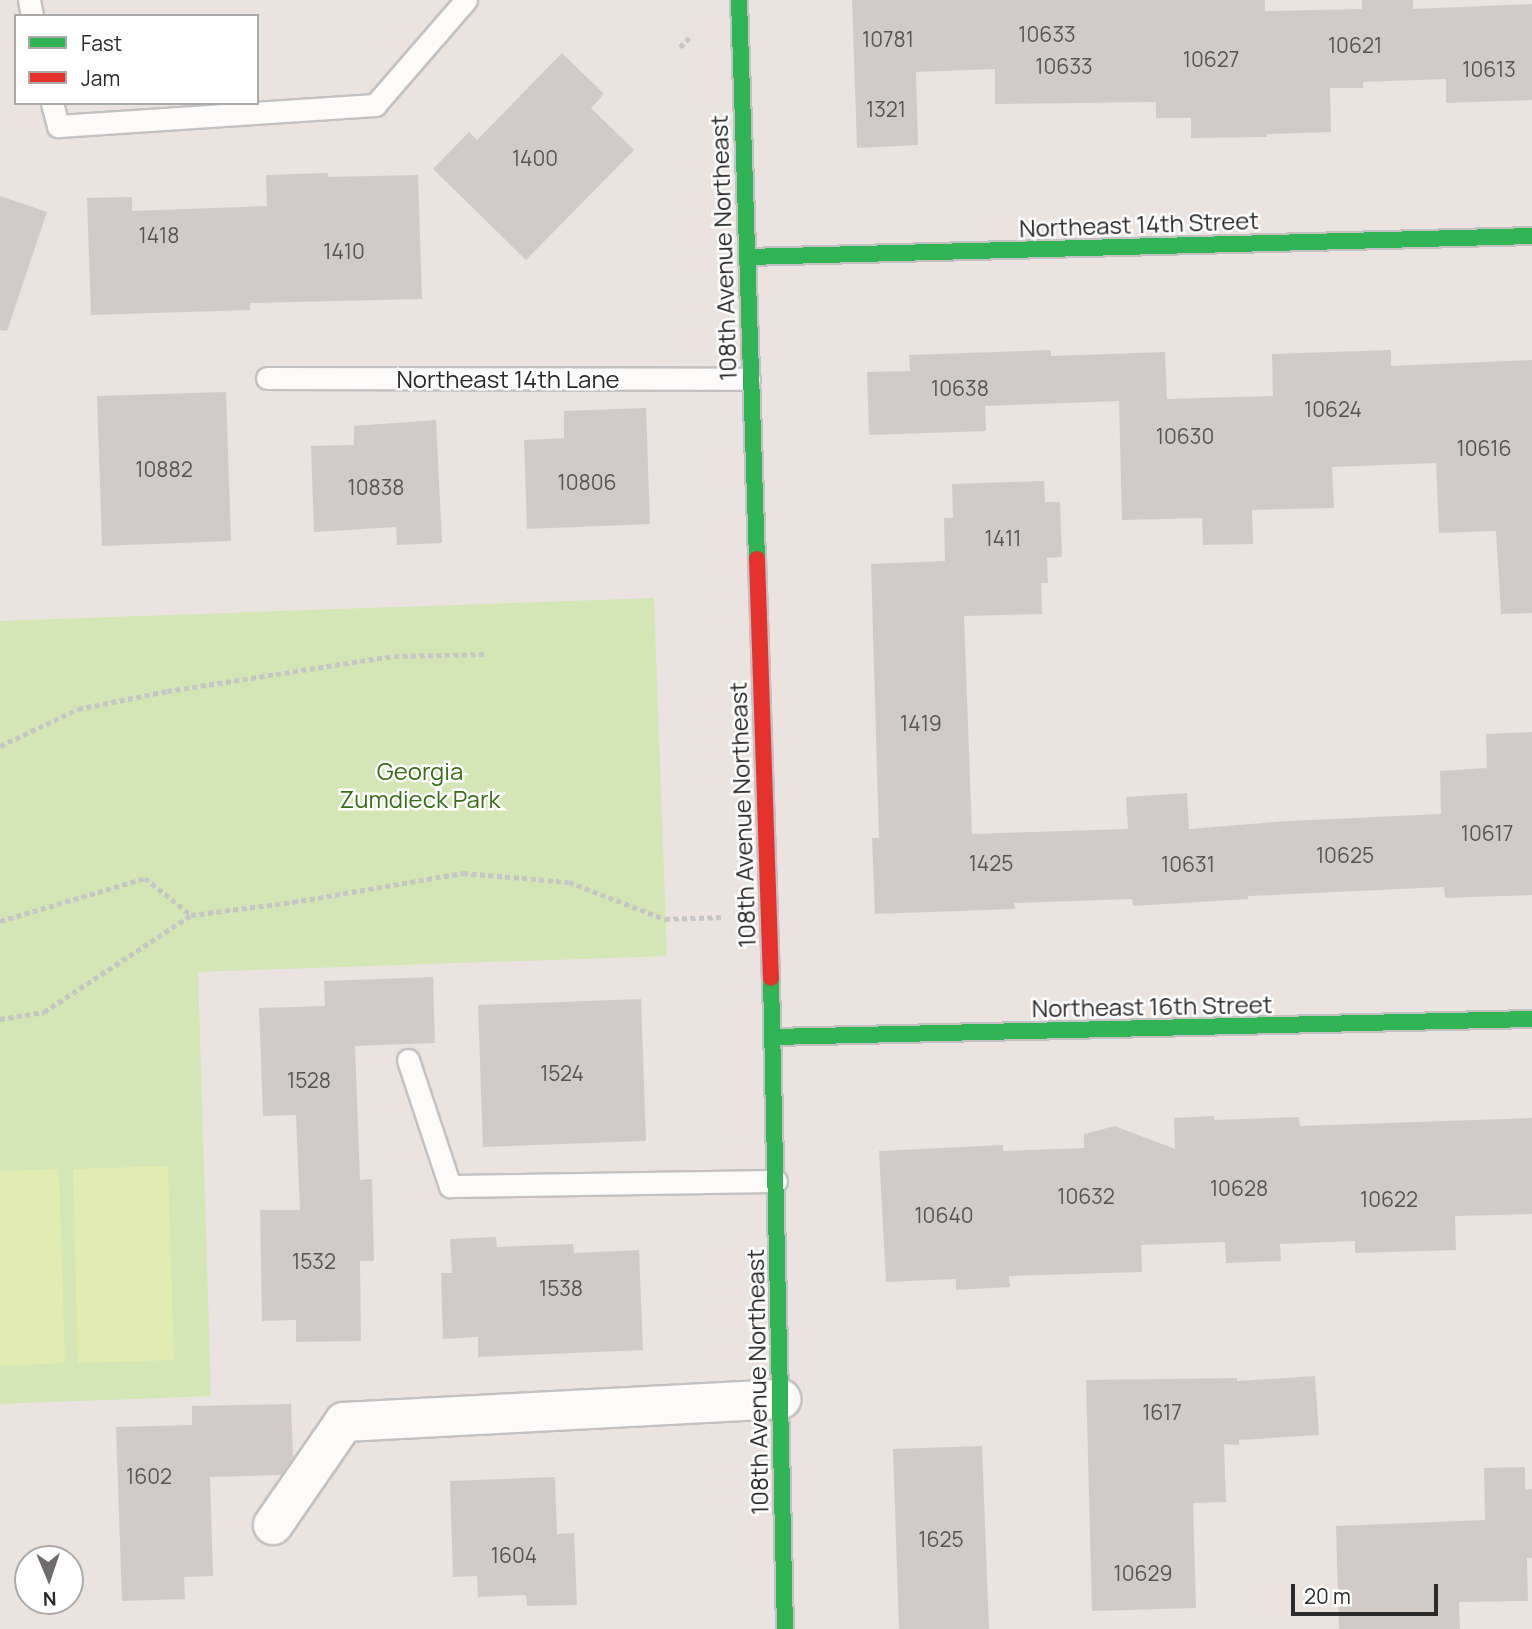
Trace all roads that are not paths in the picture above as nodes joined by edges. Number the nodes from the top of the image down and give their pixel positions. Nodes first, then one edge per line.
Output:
1 (466, 0) edge
2 (739, 0) edge
3 (53, 105) edge
4 (1532, 236) edge
5 (747, 257) junction
6 (267, 378) dead end
7 (749, 379) junction
8 (1532, 1019) edge
9 (773, 1037) junction
10 (408, 1060) dead end
11 (776, 1181) junction
12 (780, 1399) junction
13 (273, 1525) dead end
14 (785, 1629) edge

1 - 3 lane
2 - 5 main road, 108th Avenue Northeast
4 - 5 main road, Northeast 14th Street
5 - 7 main road, 108th Avenue Northeast
6 - 7 lane, Northeast 14th Lane
7 - 9 main road, 108th Avenue Northeast
8 - 9 main road, Northeast 16th Street
9 - 11 main road, 108th Avenue Northeast
10 - 11 lane
11 - 12 main road, 108th Avenue Northeast
12 - 13 street
12 - 14 main road, 108th Avenue Northeast

